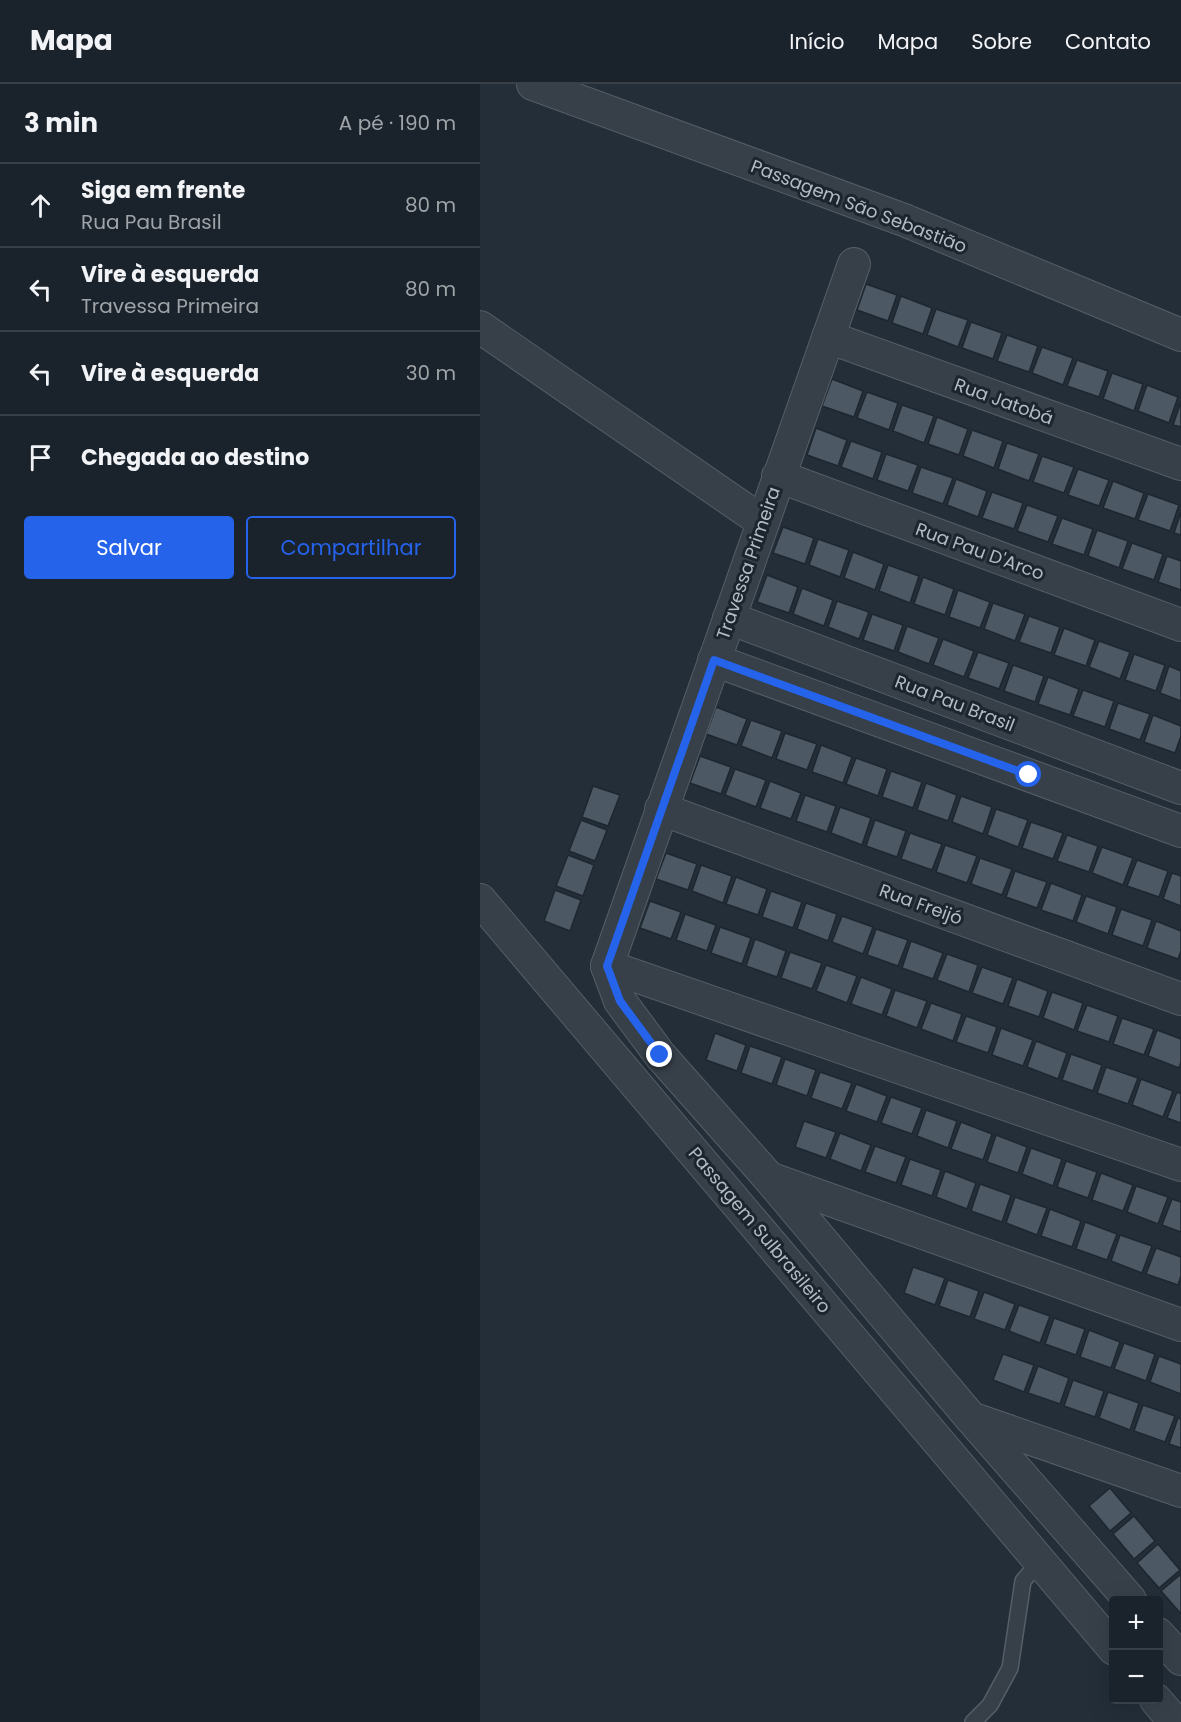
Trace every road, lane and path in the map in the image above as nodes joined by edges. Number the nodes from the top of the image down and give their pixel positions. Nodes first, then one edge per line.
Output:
1 (533, 84) edge
2 (854, 264) dead end
3 (480, 327) edge
4 (1181, 335) edge
5 (828, 337) junction
6 (1181, 464) edge
7 (778, 477) junction
8 (763, 522) junction
9 (729, 618) junction
10 (1181, 625) edge
11 (714, 660) junction
12 (1181, 788) edge
13 (661, 809) junction
14 (1181, 831) edge
15 (480, 900) edge
16 (607, 966) junction
17 (1181, 999) edge
18 (1181, 1165) edge
19 (769, 1178) junction
20 (1181, 1325) edge
21 (970, 1417) junction
22 (1181, 1491) edge
23 (1040, 1561) junction
24 (1127, 1596) edge
25 (1163, 1639) edge
26 (1109, 1644) edge
27 (1181, 1659) edge
28 (1159, 1704) edge
29 (973, 1722) edge
30 (1175, 1722) edge

1 - 4 street, Passagem São Sebastião
2 - 5 street, Travessa Primeira
3 - 8 street
5 - 6 street, Rua Jatobá
5 - 7 street, Travessa Primeira
7 - 8 street, Travessa Primeira
7 - 10 street, Rua Pau D'Arco
8 - 9 street, Travessa Primeira
9 - 11 street, Travessa Primeira
9 - 12 street, Rua Pau Brasil
11 - 13 street, Travessa Primeira
11 - 14 street
13 - 16 street, Travessa Primeira
13 - 17 street, Rua Freijó
15 - 23 street, Passagem Sulbrasileiro
16 - 18 street
16 - 19 street
19 - 20 street
19 - 21 street
21 - 22 street
21 - 24 street
23 - 26 street, Passagem Sulbrasileiro
23 - 29 lane
25 - 27 street
28 - 30 street

